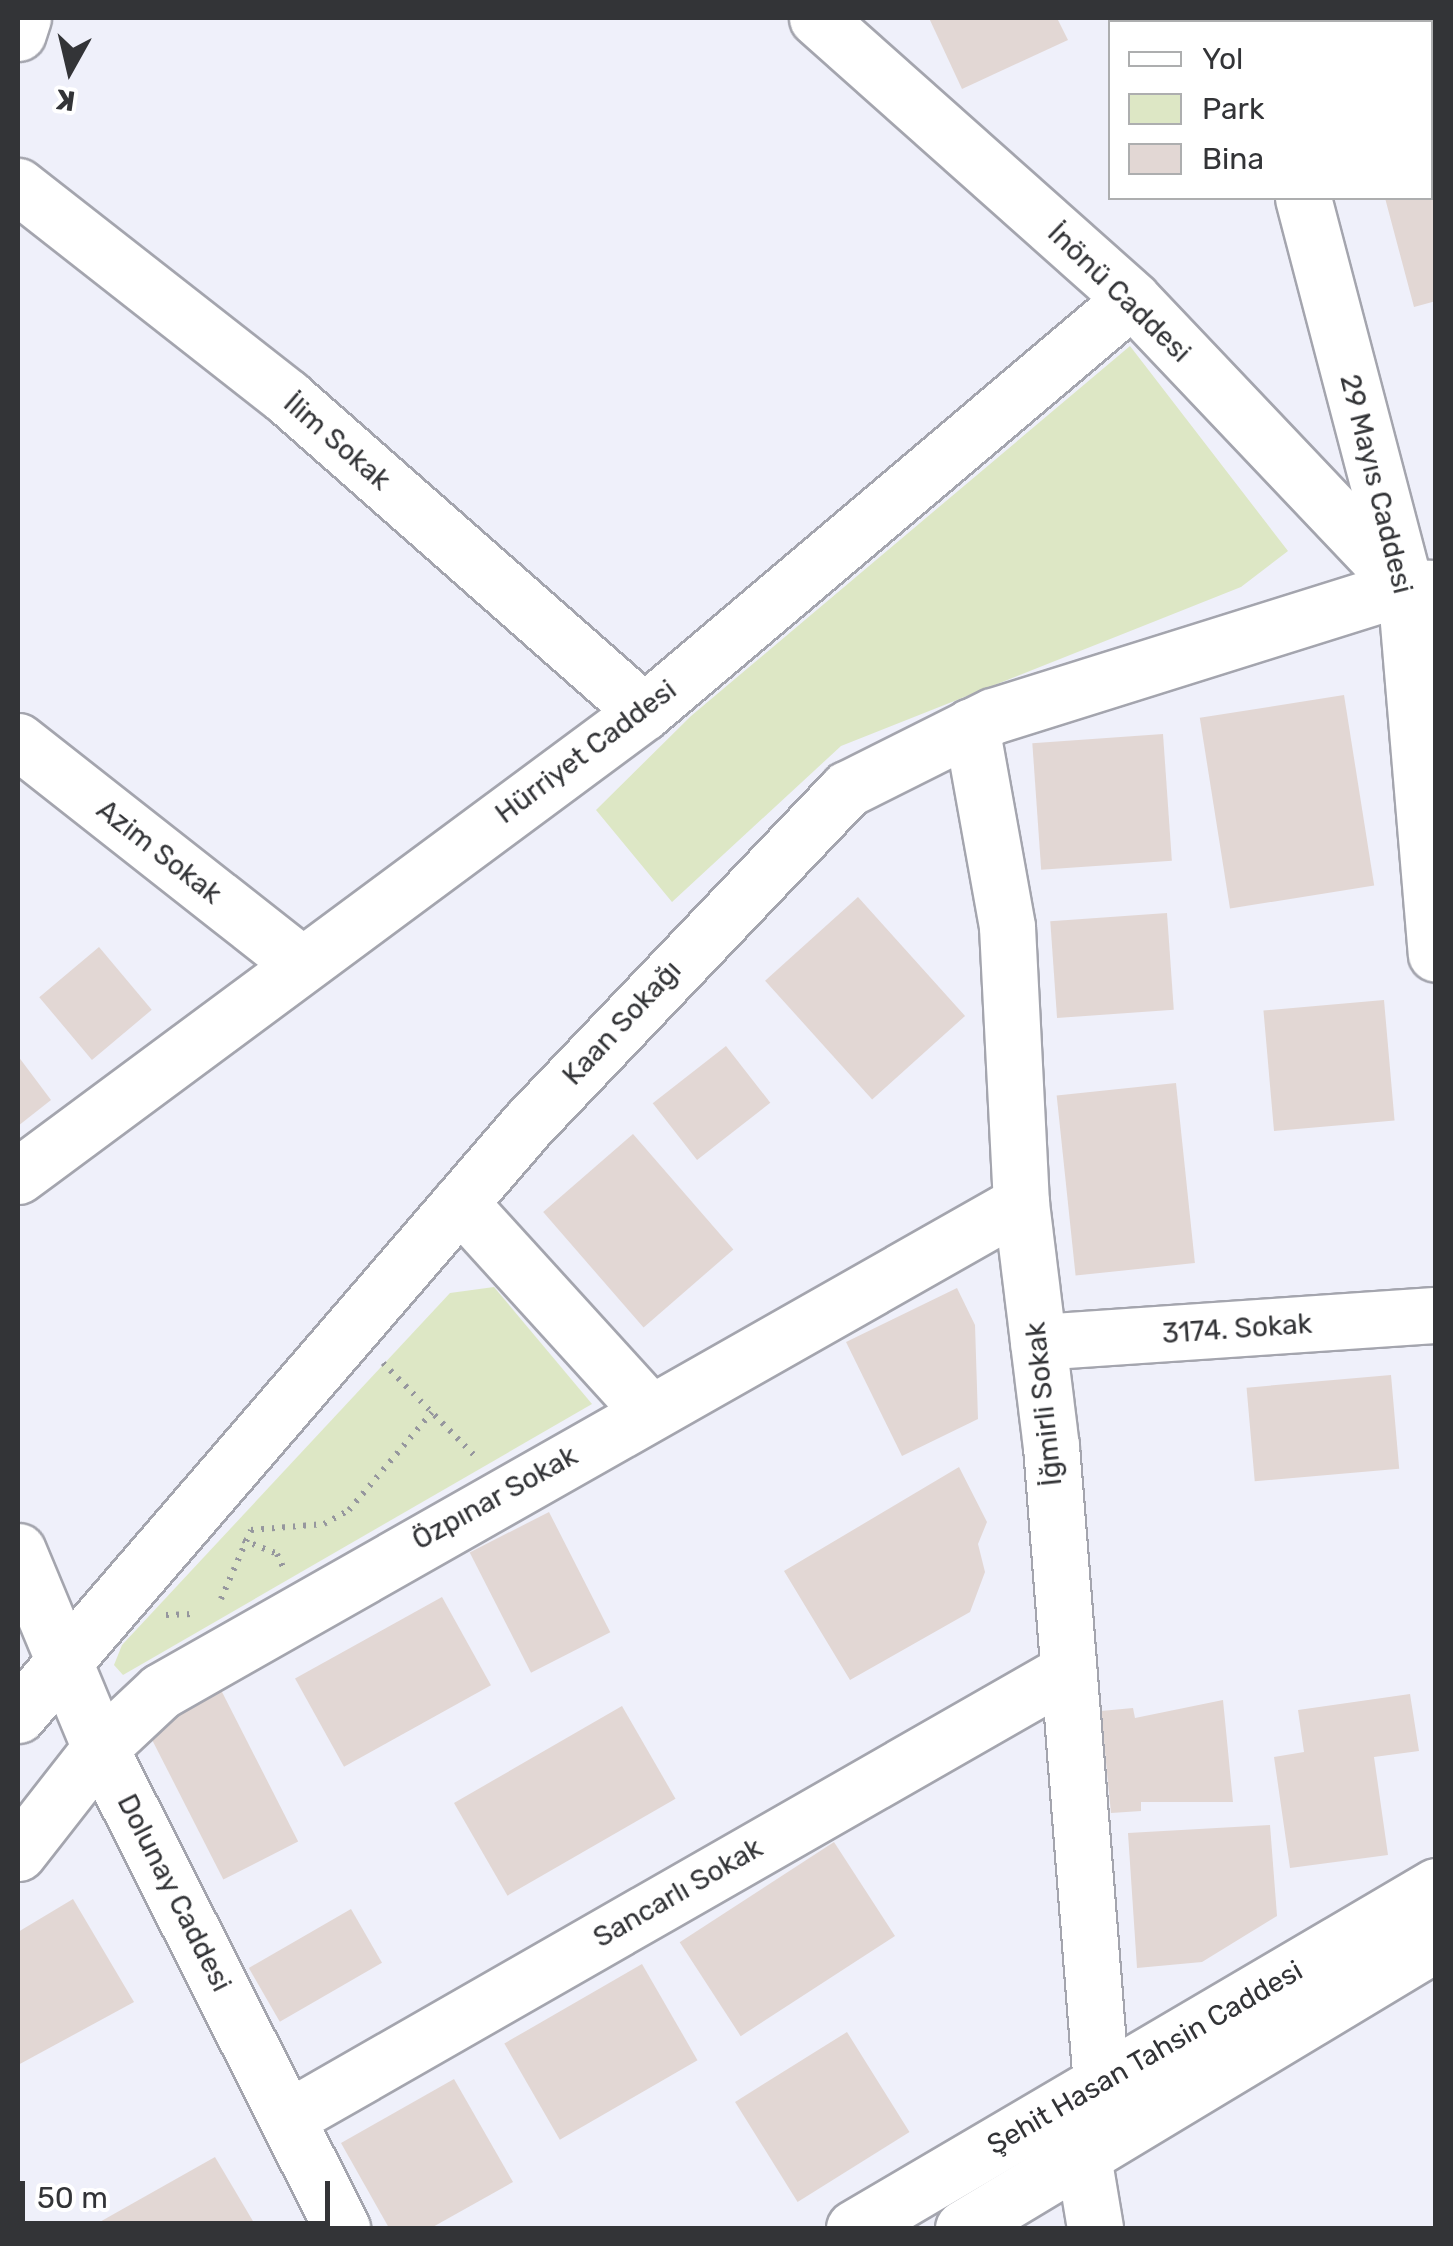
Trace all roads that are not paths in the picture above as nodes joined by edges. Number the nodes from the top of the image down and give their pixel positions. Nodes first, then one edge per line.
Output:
1 (23, 18) edge
2 (816, 18) edge
3 (18, 33) edge
4 (18, 186) edge
5 (1304, 200) edge
6 (1132, 299) junction
7 (1420, 588) edge
8 (644, 712) junction
9 (971, 726) junction
10 (18, 741) edge
11 (1436, 954) edge
12 (301, 964) junction
13 (18, 1176) edge
14 (1021, 1202) junction
15 (460, 1203) junction
16 (1436, 1316) edge
17 (1038, 1342) junction
18 (649, 1411) junction
19 (18, 1552) edge
20 (61, 1659) junction
21 (1068, 1672) junction
22 (18, 1716) edge
23 (100, 1748) junction
24 (18, 1852) edge
25 (1436, 1886) edge
26 (1436, 1942) edge
27 (1101, 2084) junction
28 (289, 2117) junction
29 (1083, 2156) junction
30 (342, 2228) edge
31 (854, 2228) edge
32 (963, 2228) edge
33 (1095, 2228) edge

1 - 3 street
2 - 6 street, İnönü Caddesi
4 - 8 street, İlim Sokak
5 - 7 street, 29 Mayıs Caddesi
6 - 7 street, İnönü Caddesi
6 - 8 street, Hürriyet Caddesi
7 - 9 street, Kaan Sokağı
7 - 11 street, 29 Mayıs Caddesi
8 - 12 street, Hürriyet Caddesi
9 - 14 street, İğmirli Sokak
9 - 15 street, Kaan Sokağı
10 - 12 street, Azim Sokak
12 - 13 street, Hürriyet Caddesi
14 - 17 street, İğmirli Sokak
14 - 18 street, Özpınar Sokak
15 - 18 street
15 - 20 street, Kaan Sokağı
16 - 17 street, 3174. Sokak
17 - 21 street, İğmirli Sokak
18 - 23 street, Özpınar Sokak
19 - 20 street, Dolunay Caddesi
20 - 22 street, Kaan Sokağı
20 - 23 street, Dolunay Caddesi
21 - 27 street, İğmirli Sokak
21 - 28 street, Sancarlı Sokak
23 - 24 street, Özpınar Sokak
23 - 28 street, Dolunay Caddesi
25 - 27 street, Şehit Hasan Tahsin Caddesi
26 - 29 street, Şehit Hasan Tahsin Caddesi
27 - 31 street, Şehit Hasan Tahsin Caddesi
28 - 30 street, Dolunay Caddesi
29 - 32 street, Şehit Hasan Tahsin Caddesi
29 - 33 street

